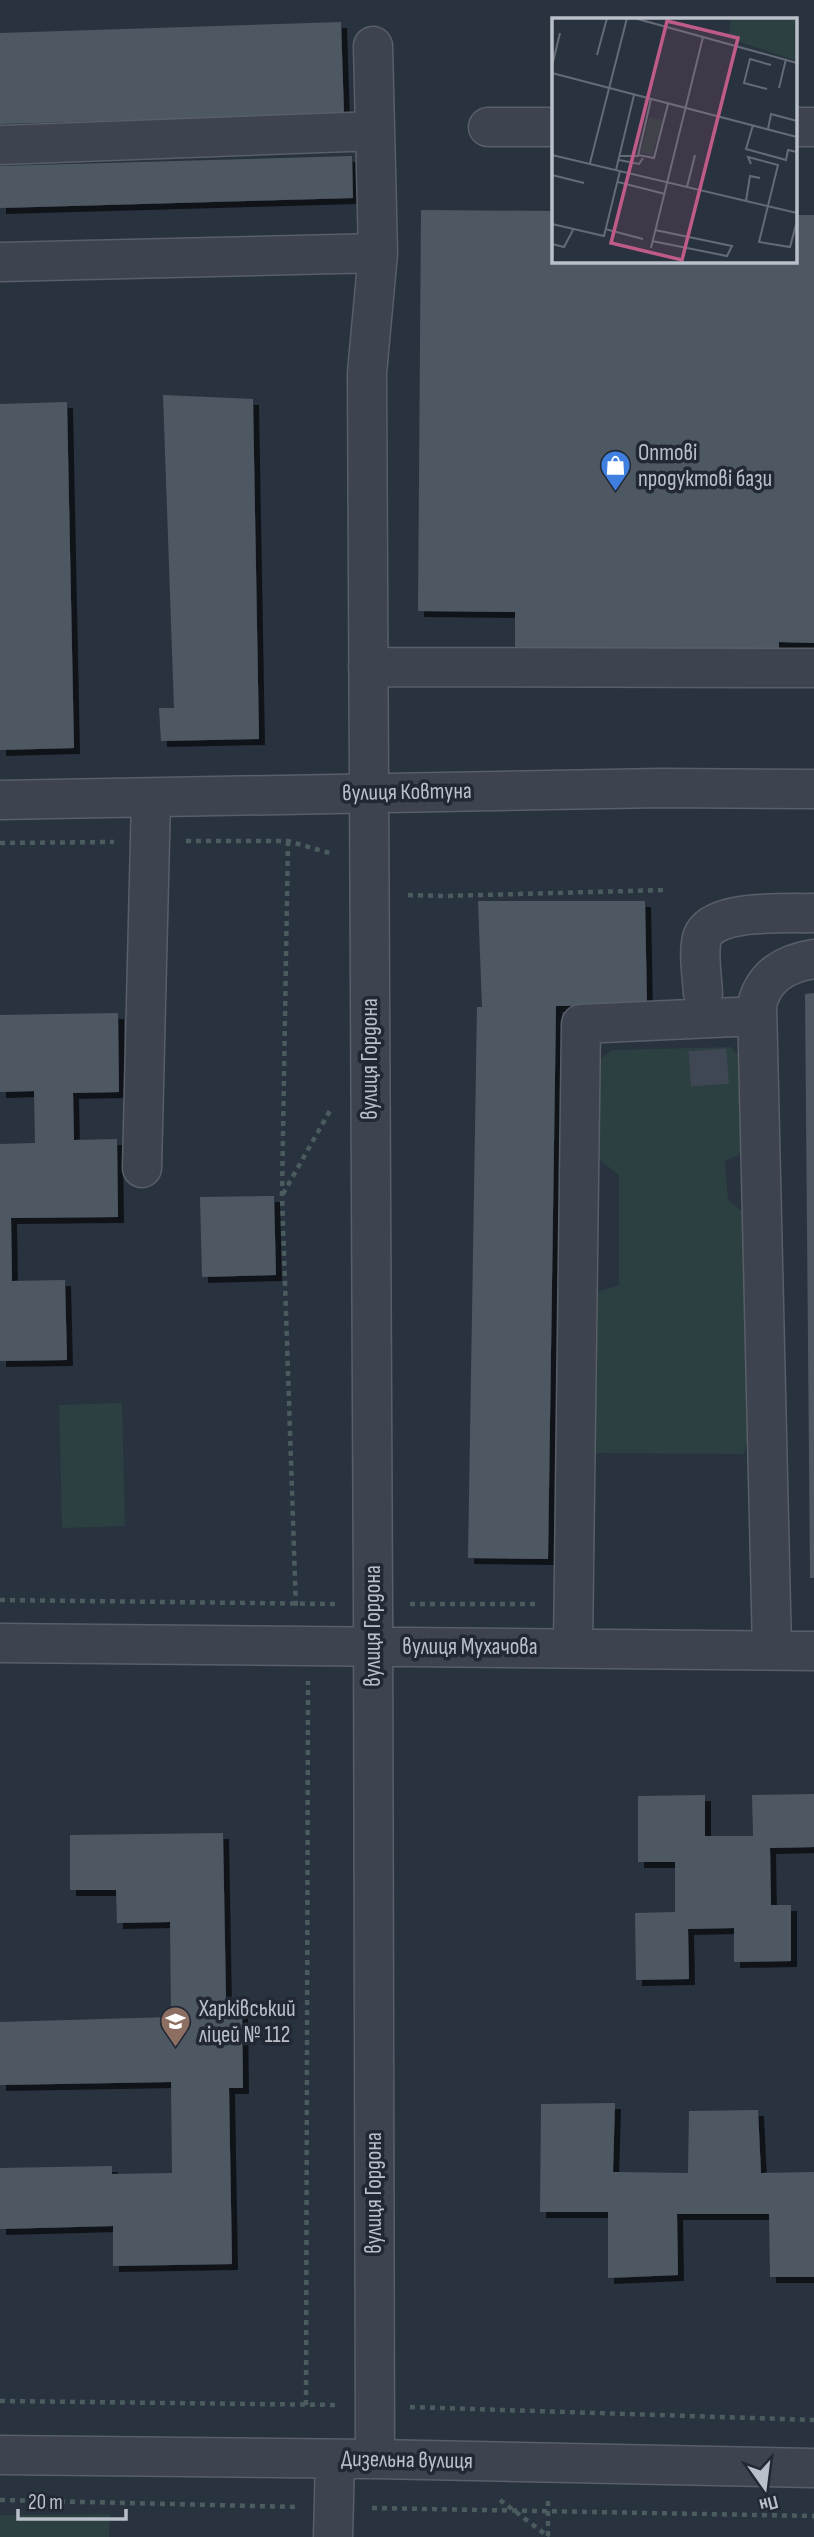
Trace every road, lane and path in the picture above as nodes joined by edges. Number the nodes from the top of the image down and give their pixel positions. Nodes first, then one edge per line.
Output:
1 (373, 46) dead end
2 (488, 127) dead end
3 (552, 127) edge
4 (796, 127) edge
5 (814, 127) edge
6 (375, 131) junction
7 (0, 145) edge
8 (377, 253) junction
9 (0, 262) edge
10 (368, 667) junction
11 (814, 668) edge
12 (814, 789) edge
13 (369, 793) junction
14 (151, 798) junction
15 (0, 800) edge
16 (288, 841) dead end
17 (814, 913) edge
18 (814, 960) edge
19 (703, 993) tunnel mouth
20 (757, 1016) junction
21 (142, 1168) dead end
22 (0, 1600) edge
23 (296, 1603) junction
24 (373, 1604) junction
25 (573, 1604) junction
26 (0, 1643) edge
27 (373, 1646) junction
28 (573, 1647) junction
29 (772, 1650) junction
30 (814, 1651) edge
31 (302, 1662) junction
32 (306, 2405) dead end
33 (0, 2455) edge
34 (335, 2459) junction
35 (375, 2459) junction
36 (814, 2468) edge
37 (0, 2500) edge
38 (814, 2516) edge
39 (333, 2522) edge

1 - 6 street, вулиця Гордона
2 - 3 street
4 - 5 street
6 - 7 street
6 - 8 street, вулиця Гордона
8 - 9 street
8 - 10 street, вулиця Гордона
10 - 11 street
10 - 13 street, вулиця Гордона
12 - 13 street, вулиця Ковтуна
13 - 14 street, вулиця Ковтуна
13 - 24 street, вулиця Гордона
14 - 15 street, вулиця Ковтуна
14 - 21 street
16 - 23 path
17 - 19 street
18 - 20 street
20 - 25 street
20 - 29 street
22 - 23 path
23 - 24 path
23 - 31 path
24 - 25 path
24 - 27 street, вулиця Гордона
25 - 28 street
26 - 31 street, вулиця Мухачова
27 - 28 street, вулиця Мухачова
27 - 31 street, вулиця Мухачова
27 - 35 street, вулиця Гордона
28 - 29 street, вулиця Мухачова
29 - 30 street, вулиця Мухачова
31 - 32 path
33 - 34 street, Дизельна вулиця
34 - 35 street, Дизельна вулиця
34 - 39 street
35 - 36 street, Дизельна вулиця
37 - 39 path
38 - 39 path

